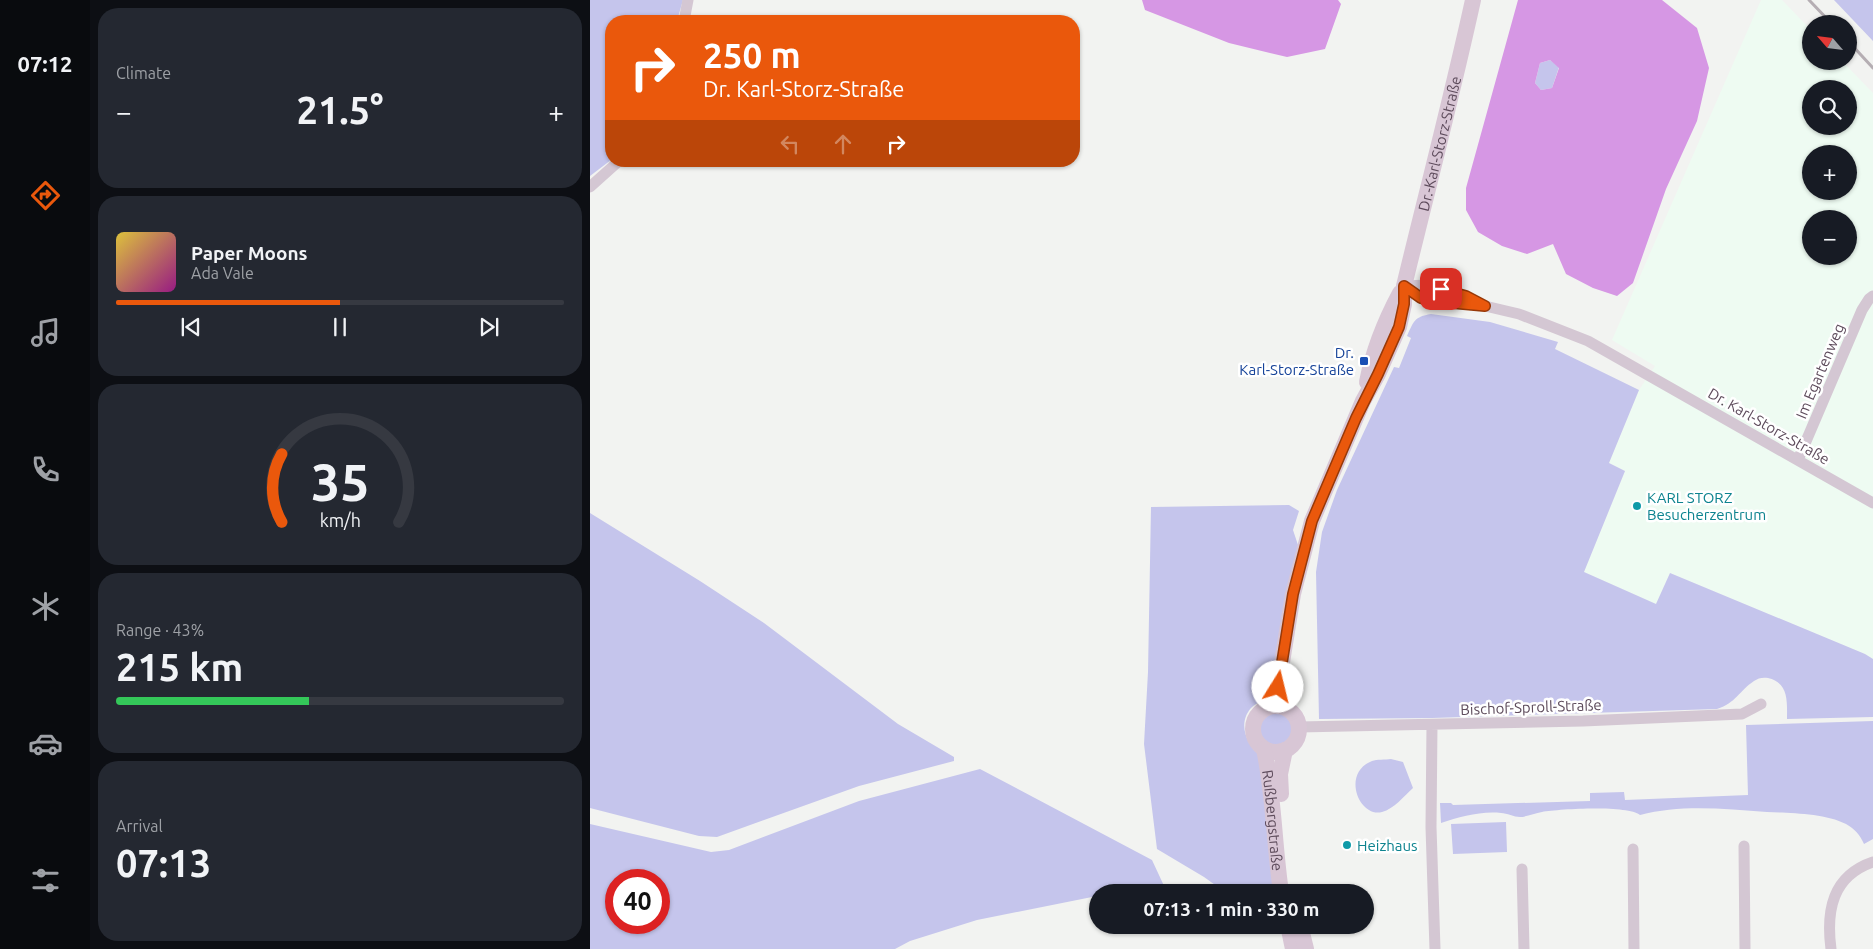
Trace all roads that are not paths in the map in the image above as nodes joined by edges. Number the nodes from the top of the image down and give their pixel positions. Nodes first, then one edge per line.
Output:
1 (688, 0) edge
2 (1473, 0) edge
3 (685, 15) edge
4 (612, 167) edge
5 (590, 187) edge
6 (1404, 286) junction
7 (1873, 296) edge
8 (1798, 460) junction
9 (1873, 503) edge
10 (1761, 704) dead end
11 (1275, 706) junction
12 (1432, 725) junction
13 (1299, 727) junction
14 (1264, 749) junction
15 (1285, 750) junction
16 (1744, 846) dead end
17 (1632, 849) dead end
18 (1873, 862) edge
19 (1522, 869) dead end
20 (1280, 884) edge
21 (1292, 884) edge
22 (1290, 934) edge
23 (1302, 934) edge
24 (1293, 949) edge
25 (1306, 949) edge
26 (1434, 949) edge
27 (1524, 949) edge
28 (1634, 949) edge
29 (1745, 949) edge
30 (1831, 949) edge

1 - 3 street
2 - 6 street, Dr.-Karl-Storz-Straße
4 - 5 street
6 - 8 street, Dr. Karl-Storz-Straße
6 - 11 street
7 - 8 street, Im Egartenweg
8 - 9 street, Dr. Karl-Storz-Straße
10 - 12 street, Bischof-Sproll-Straße
11 - 13 street
11 - 14 street
12 - 13 street, Bischof-Sproll-Straße
12 - 26 street
13 - 15 street
14 - 15 street
14 - 20 street, Rußbergstraße
15 - 21 street, Rußbergstraße
16 - 29 street
17 - 28 street
18 - 30 street
19 - 27 street
22 - 24 street
23 - 25 street

